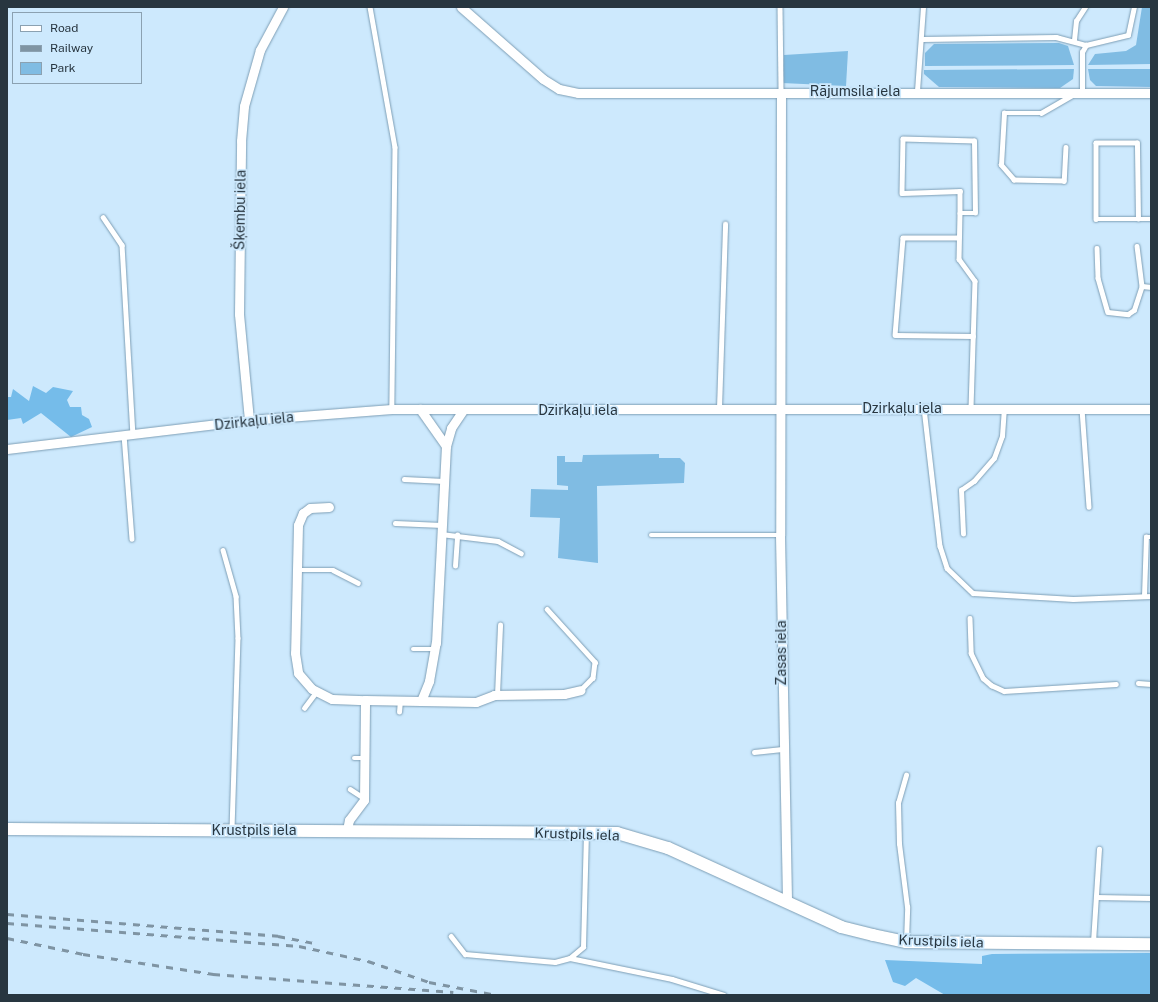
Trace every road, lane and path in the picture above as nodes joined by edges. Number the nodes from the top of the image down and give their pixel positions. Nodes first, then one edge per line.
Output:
1 (283, 7) edge
2 (370, 7) edge
3 (461, 7) edge
4 (780, 7) edge
5 (923, 7) edge
6 (1085, 7) edge
7 (1134, 7) edge
8 (922, 40) junction
9 (1074, 40) junction
10 (1086, 45) junction
11 (917, 91) junction
12 (781, 93) junction
13 (1079, 93) junction
14 (1151, 93) edge
15 (1066, 147) dead end
16 (960, 213) junction
17 (103, 217) dead end
18 (1138, 219) junction
19 (1151, 219) edge
20 (725, 224) dead end
21 (959, 238) junction
22 (1137, 246) dead end
23 (1097, 248) dead end
24 (1142, 286) junction
25 (1151, 287) edge
26 (973, 336) junction
27 (782, 407) junction
28 (420, 408) junction
29 (719, 408) junction
30 (924, 408) junction
31 (971, 408) junction
32 (1004, 408) junction
33 (392, 409) junction
34 (1082, 409) junction
35 (463, 410) junction
36 (1151, 410) edge
37 (249, 420) junction
38 (128, 434) junction
39 (446, 446) junction
40 (7, 449) edge
41 (404, 480) dead end
42 (444, 481) junction
43 (329, 507) dead end
44 (1090, 507) dead end
45 (395, 523) dead end
46 (442, 529) junction
47 (963, 534) dead end
48 (457, 535) junction
49 (651, 535) dead end
50 (780, 535) junction
51 (1151, 537) edge
52 (132, 539) dead end
53 (223, 550) dead end
54 (522, 553) dead end
55 (456, 566) dead end
56 (298, 570) junction
57 (358, 583) dead end
58 (1144, 596) junction
59 (1151, 596) edge
60 (547, 610) dead end
61 (970, 618) dead end
62 (500, 625) dead end
63 (413, 649) dead end
64 (434, 649) junction
65 (1138, 683) dead end
66 (1116, 684) dead end
67 (1151, 684) edge
68 (581, 690) joint
69 (317, 691) junction
70 (497, 695) junction
71 (365, 700) junction
72 (400, 701) junction
73 (421, 701) junction
74 (304, 708) dead end
75 (399, 712) dead end
76 (782, 750) junction
77 (754, 752) dead end
78 (354, 758) dead end
79 (365, 758) junction
80 (906, 775) dead end
81 (350, 789) dead end
82 (364, 798) junction
83 (7, 829) edge
84 (232, 830) junction
85 (347, 830) junction
86 (586, 833) junction
87 (1099, 849) dead end
88 (1096, 896) junction
89 (1151, 898) edge
90 (786, 899) junction
91 (451, 936) dead end
92 (906, 942) junction
93 (1093, 944) junction
94 (1151, 944) edge
95 (570, 958) junction
96 (724, 995) edge

1 - 37 street, Šķembu iela
2 - 33 lane
3 - 12 street, Rājumsila iela
4 - 12 lane
5 - 8 lane
6 - 9 lane
7 - 10 lane
8 - 9 lane
8 - 11 lane
9 - 10 lane
10 - 13 lane
11 - 12 street, Rājumsila iela
11 - 13 street, Rājumsila iela
12 - 27 street, Zasas iela
13 - 14 street, Rājumsila iela
13 - 15 lane
16 - 16 lane
16 - 21 lane
17 - 38 lane
18 - 18 lane
18 - 19 lane
20 - 29 lane
21 - 26 lane
21 - 26 lane
22 - 24 lane
23 - 24 lane
24 - 25 lane
26 - 31 lane
27 - 29 street, Dzirkaļu iela
27 - 30 street, Dzirkaļu iela
27 - 50 street, Zasas iela
28 - 33 street, Dzirkaļu iela
28 - 35 street, Dzirkaļu iela
28 - 39 street
29 - 35 street, Dzirkaļu iela
30 - 31 street, Dzirkaļu iela
30 - 58 lane
31 - 32 street, Dzirkaļu iela
32 - 34 street, Dzirkaļu iela
32 - 47 lane
33 - 37 street, Dzirkaļu iela
34 - 36 street, Dzirkaļu iela
34 - 44 lane
35 - 39 street
37 - 38 street, Dzirkaļu iela
38 - 40 street, Dzirkaļu iela
38 - 52 lane
39 - 42 street
41 - 42 lane
42 - 46 street
43 - 56 street
45 - 46 lane
46 - 48 lane
46 - 64 street
48 - 54 lane
48 - 55 lane
49 - 50 lane
50 - 76 street, Zasas iela
51 - 58 lane
53 - 84 lane
56 - 57 lane
56 - 69 street
58 - 59 lane
60 - 68 lane
61 - 66 lane
62 - 70 lane
63 - 64 lane
64 - 73 street
65 - 67 lane
68 - 70 street
69 - 71 street
69 - 74 lane
70 - 73 street
71 - 72 street
71 - 79 street
72 - 73 street
72 - 75 lane
76 - 77 lane
76 - 90 street, Zasas iela
78 - 79 lane
79 - 82 street
80 - 92 lane
81 - 82 lane
82 - 85 street
83 - 84 main road, Krustpils iela
84 - 85 main road, Krustpils iela
85 - 86 main road, Krustpils iela
86 - 90 main road, Krustpils iela
86 - 95 lane
87 - 88 lane
88 - 89 lane
88 - 93 lane
90 - 92 main road, Krustpils iela
91 - 95 lane
92 - 93 main road, Krustpils iela
93 - 94 main road, Krustpils iela
95 - 96 lane

